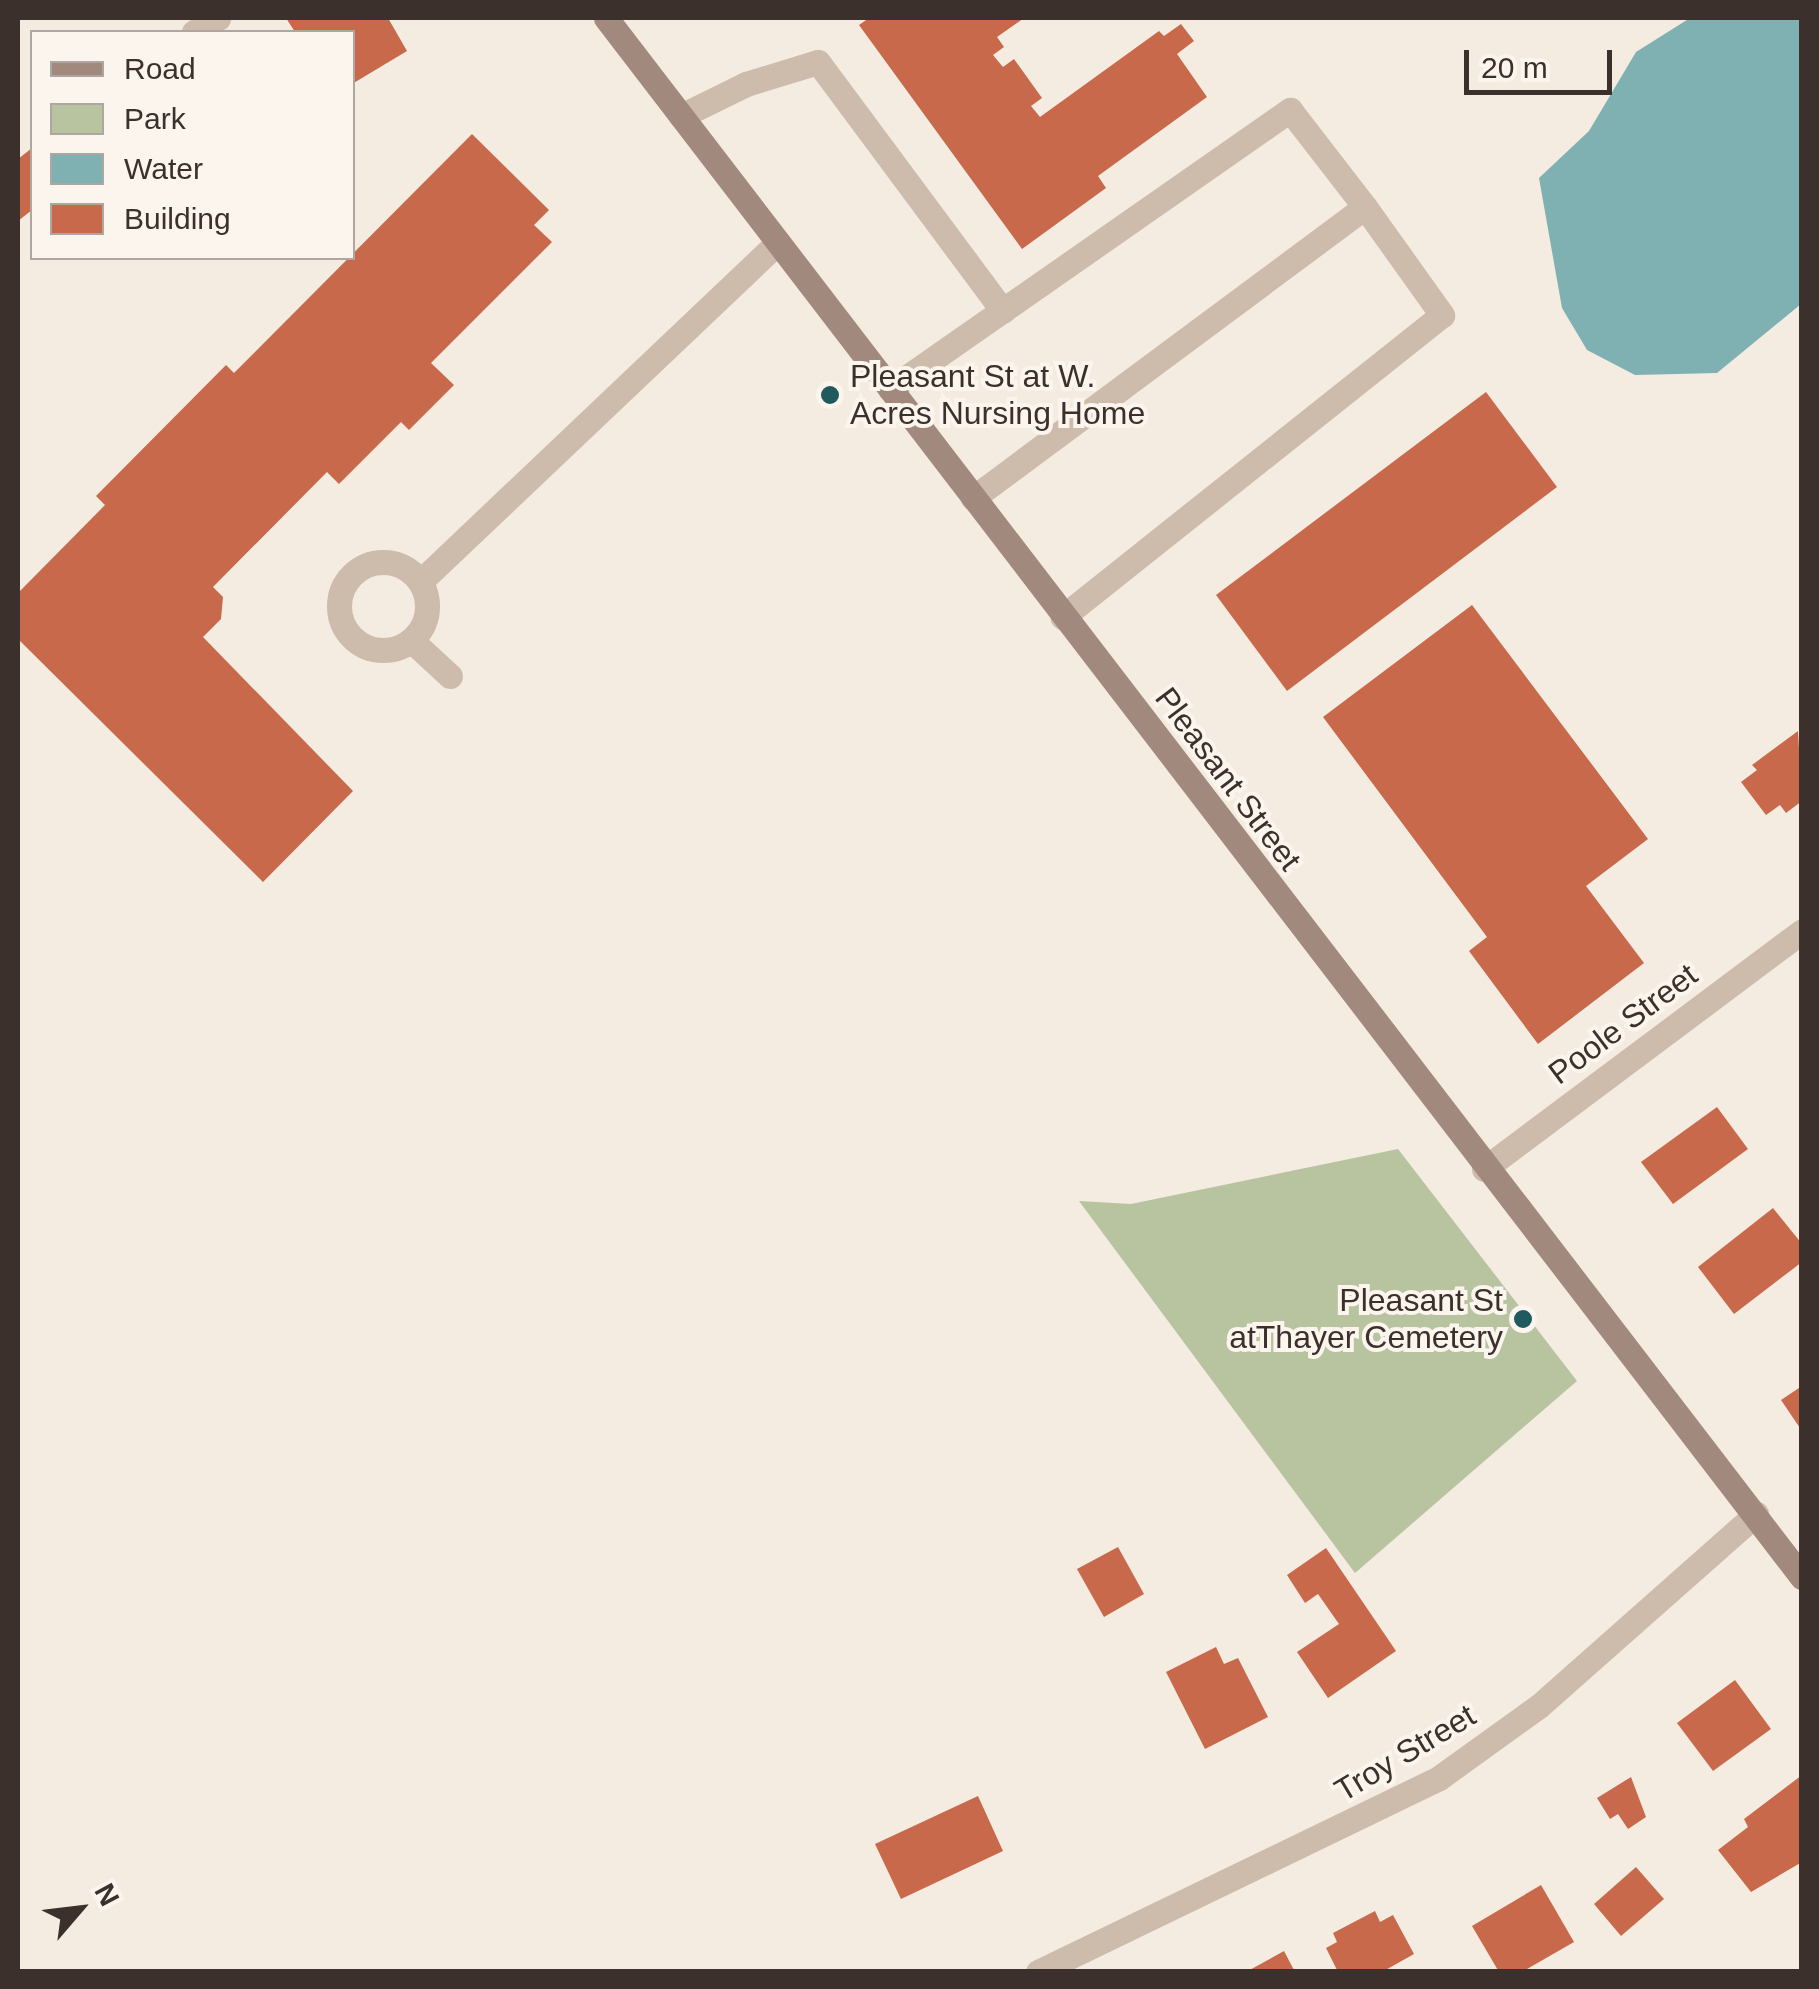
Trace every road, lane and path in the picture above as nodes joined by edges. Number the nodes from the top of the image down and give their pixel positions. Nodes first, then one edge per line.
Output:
1 (606, 18) edge
2 (681, 116) junction
3 (1366, 207) junction
4 (778, 242) junction
5 (1003, 311) junction
6 (890, 389) junction
7 (973, 498) junction
8 (421, 581) junction
9 (1063, 616) junction
10 (411, 640) junction
11 (450, 676) dead end
12 (1802, 930) edge
13 (1484, 1169) junction
14 (1756, 1514) junction
15 (1802, 1577) edge
16 (1038, 1972) edge

1 - 2 main road, Pleasant Street
2 - 4 main road, Pleasant Street
2 - 5 street
3 - 5 street
3 - 7 street
3 - 9 street
4 - 6 main road, Pleasant Street
4 - 8 street
5 - 6 street
6 - 7 main road, Pleasant Street
7 - 9 main road, Pleasant Street
8 - 10 street
8 - 10 street
9 - 13 main road, Pleasant Street
10 - 11 street
12 - 13 street, Poole Street
13 - 14 main road, Pleasant Street
14 - 15 main road, Pleasant Street
14 - 16 street, Troy Street

